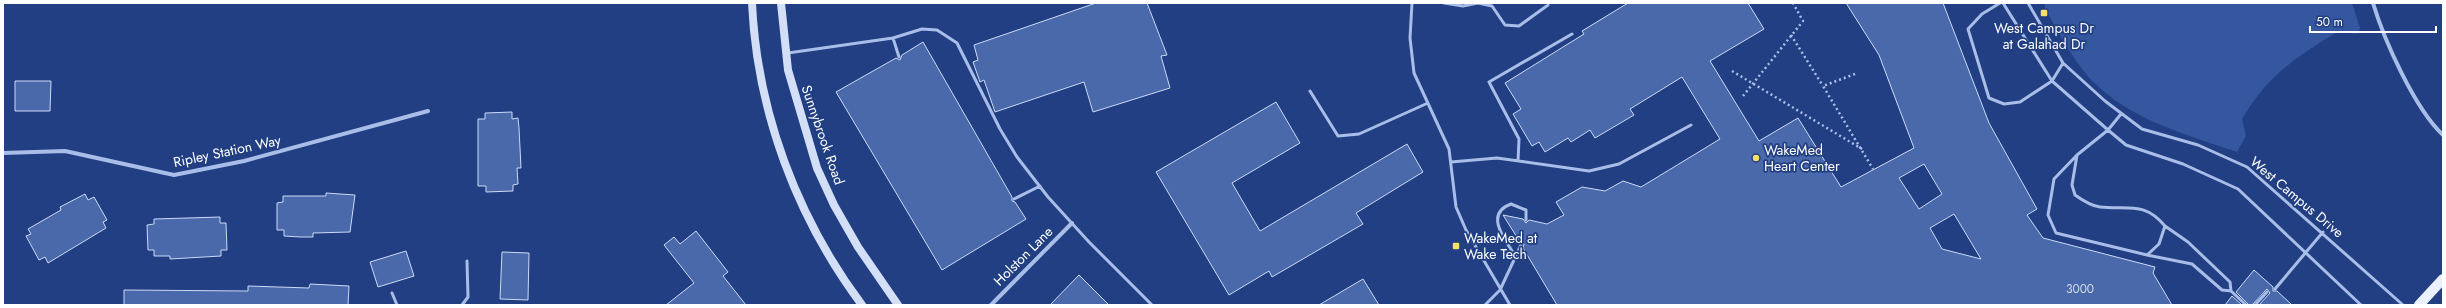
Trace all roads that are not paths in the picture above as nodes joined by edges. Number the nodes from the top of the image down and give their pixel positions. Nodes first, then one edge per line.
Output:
1 (752, 3) edge
2 (781, 3) edge
3 (1412, 3) edge
4 (1444, 3) edge
5 (1548, 3) edge
6 (2002, 3) edge
7 (2028, 3) edge
8 (2373, 3) edge
9 (1454, 4) edge
10 (1491, 4) edge
11 (1572, 34) dead end
12 (893, 38) junction
13 (786, 53) junction
14 (898, 57) dead end
15 (2063, 63) junction
16 (2052, 82) junction
17 (1310, 91) dead end
18 (1428, 103) junction
19 (428, 111) dead end
20 (2121, 114) junction
21 (1691, 125) dead end
22 (2108, 130) junction
23 (2443, 135) edge
24 (3, 153) edge
25 (2077, 155) junction
26 (1451, 162) junction
27 (1518, 162) junction
28 (1040, 186) junction
29 (1014, 199) dead end
30 (1526, 220) dead end
31 (1072, 224) junction
32 (2165, 226) junction
33 (2323, 232) junction
34 (1522, 245) dead end
35 (2306, 253) junction
36 (2147, 255) junction
37 (1516, 258) junction
38 (467, 261) dead end
39 (2443, 279) edge
40 (2275, 289) dead end
41 (1500, 290) junction
42 (2232, 291) junction
43 (2266, 292) dead end
44 (392, 293) dead end
45 (397, 305) edge
46 (462, 305) edge
47 (862, 305) edge
48 (898, 305) edge
49 (991, 305) edge
50 (1152, 305) edge
51 (1485, 305) edge
52 (1510, 305) edge
53 (2246, 305) edge
54 (2255, 305) edge
55 (2361, 305) edge
56 (2403, 305) edge
57 (2419, 305) edge

1 - 47 main road
2 - 13 main road, Sunnybrook Road
3 - 18 lane
4 - 9 lane
5 - 10 lane
6 - 16 lane
6 - 16 lane
7 - 15 lane, West Campus Drive
8 - 23 street
9 - 10 lane
11 - 27 lane
12 - 13 lane
12 - 14 lane
12 - 28 lane
13 - 48 main road, Sunnybrook Road
15 - 16 lane
15 - 20 lane, West Campus Drive
16 - 22 lane
17 - 18 lane
18 - 26 lane
19 - 24 street, Ripley Station Way
20 - 22 lane
20 - 33 lane, West Campus Drive
21 - 27 lane
22 - 25 lane
22 - 35 lane
25 - 32 lane
25 - 36 lane
26 - 27 lane
26 - 41 lane
28 - 29 lane
28 - 31 lane
30 - 37 lane
31 - 49 street, Holston Lane
31 - 50 lane
32 - 36 lane
32 - 42 lane
33 - 35 lane
33 - 56 lane, West Campus Drive
34 - 37 lane
35 - 40 lane
35 - 55 lane
36 - 42 lane
37 - 41 lane
38 - 46 lane
39 - 57 main road
41 - 51 lane
41 - 52 lane
42 - 53 lane
43 - 54 lane
44 - 45 lane

